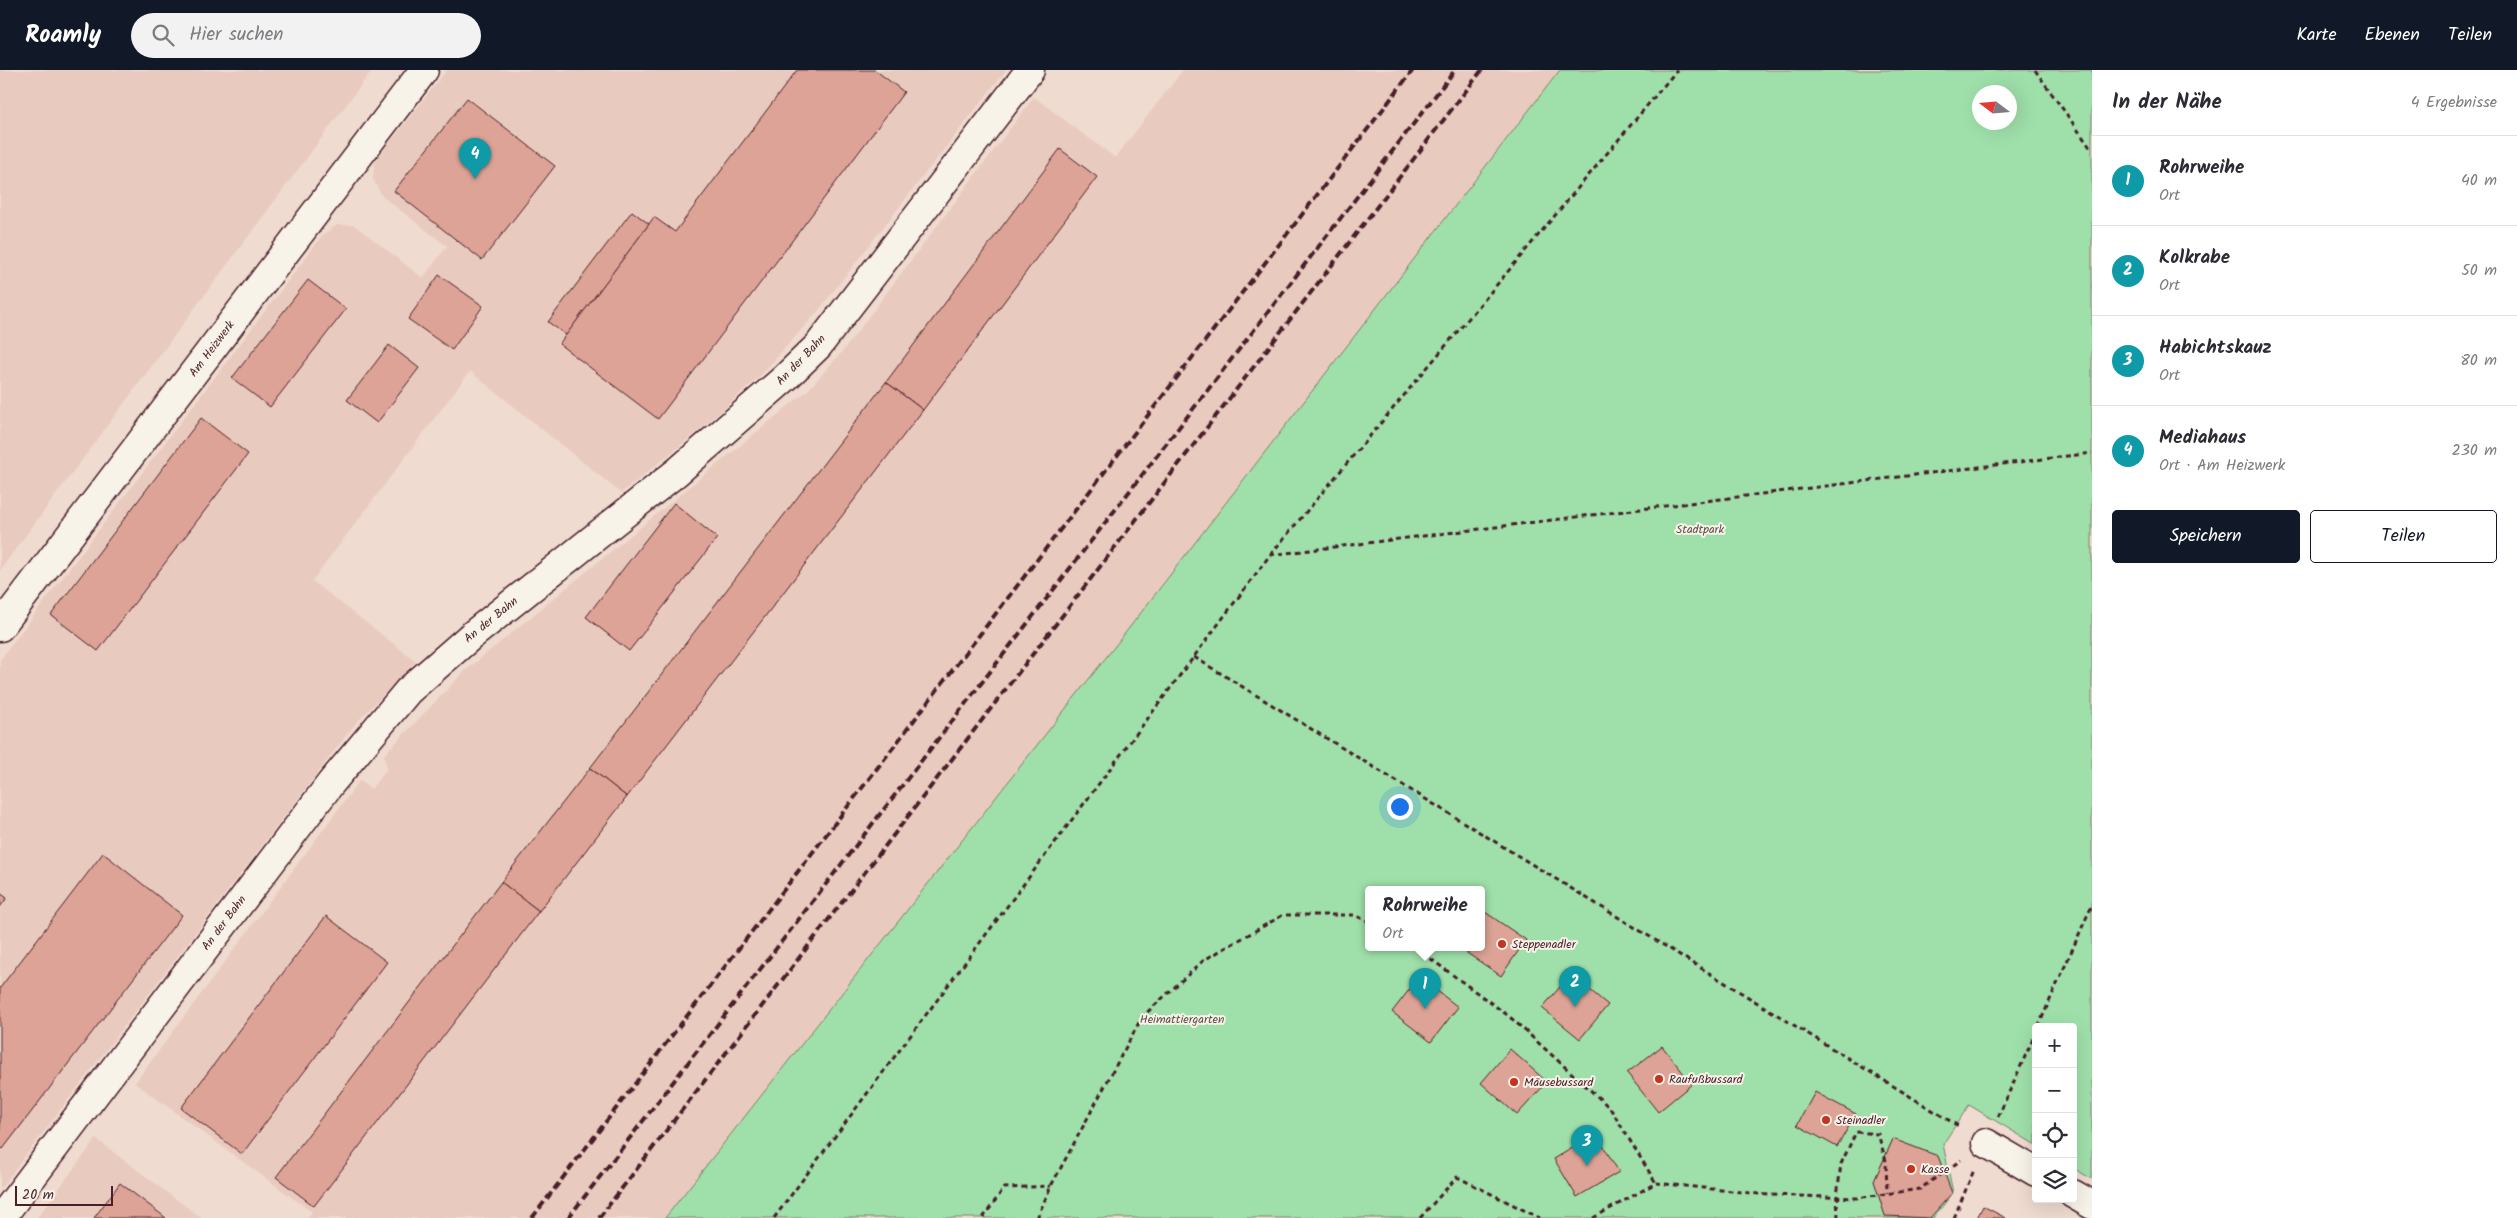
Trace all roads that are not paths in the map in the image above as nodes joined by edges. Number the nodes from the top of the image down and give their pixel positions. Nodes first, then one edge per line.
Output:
1 (424, 70) edge
2 (1030, 70) edge
3 (0, 627) edge
4 (1986, 1143) road end
5 (2032, 1170) edge
6 (2077, 1196) edge
7 (2092, 1205) edge
8 (1, 1218) edge

1 - 3 street, Am Heizwerk
2 - 8 street, An der Bahn
4 - 5 street
6 - 7 street

